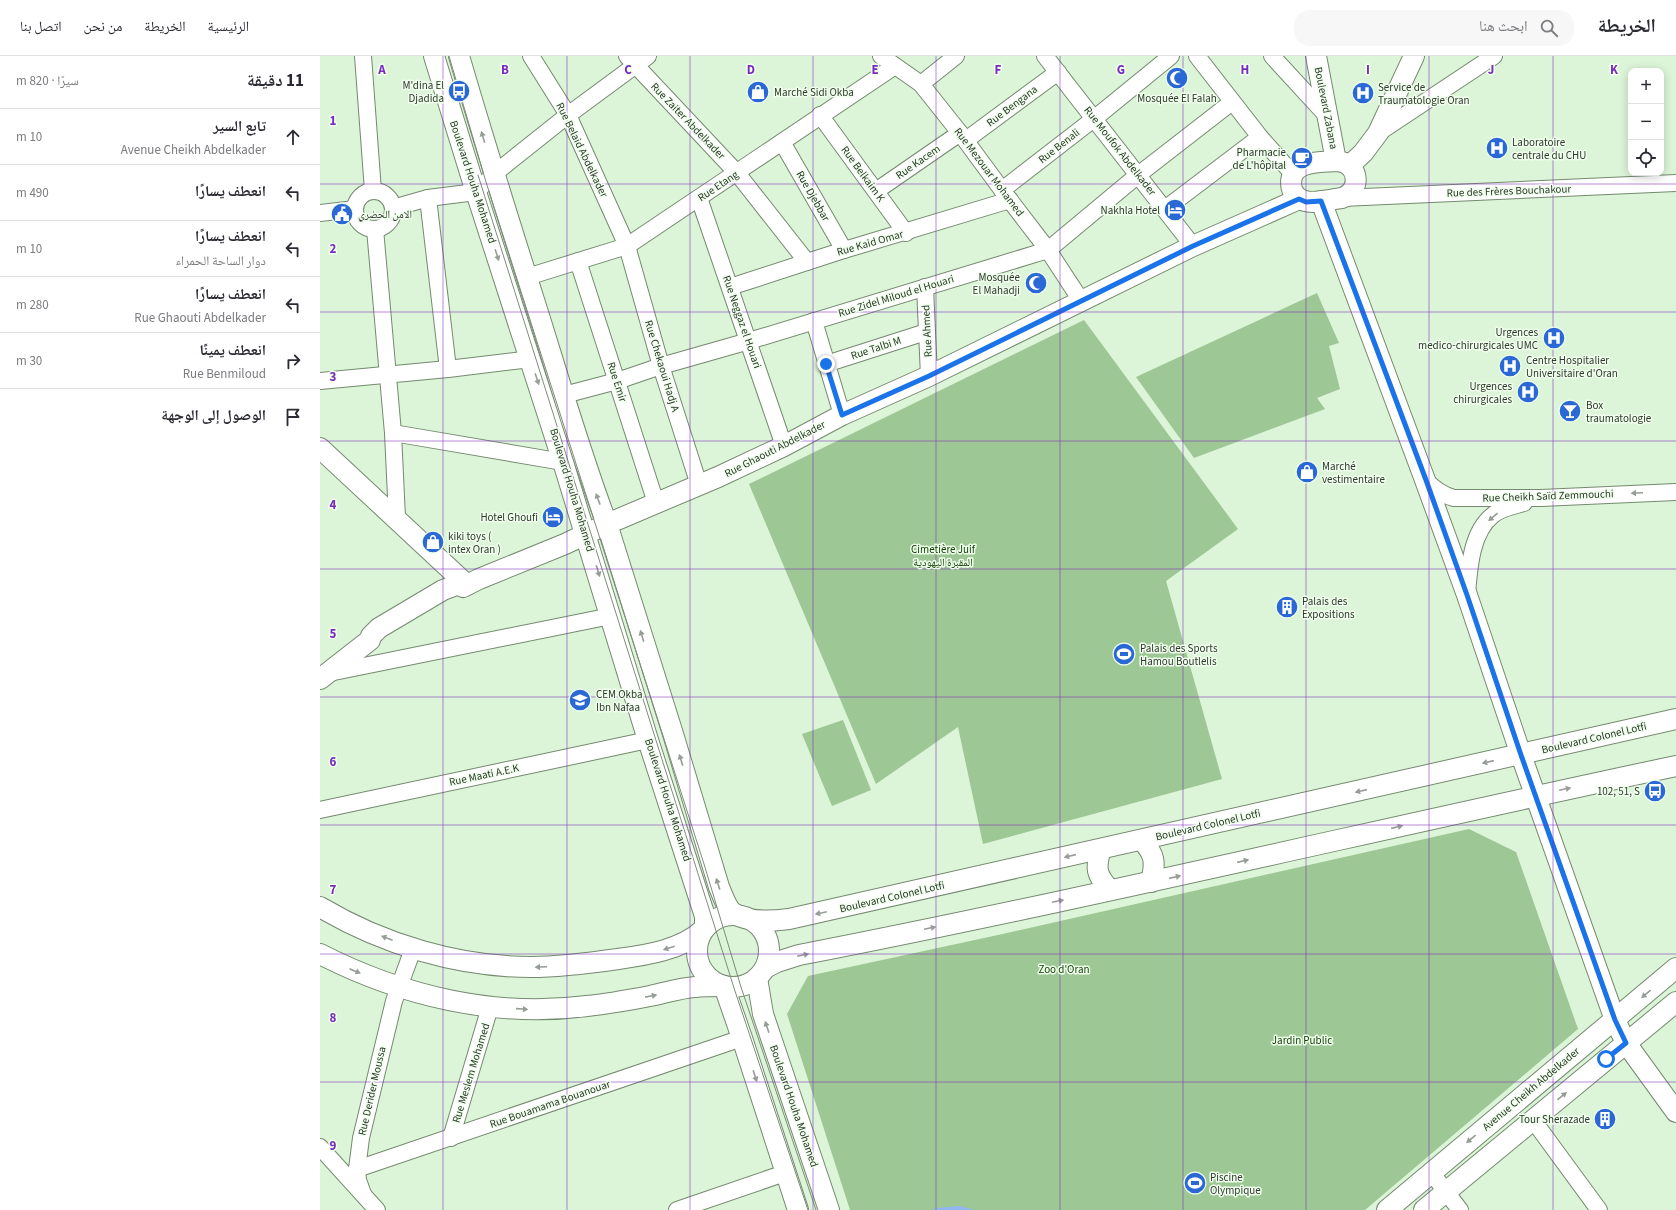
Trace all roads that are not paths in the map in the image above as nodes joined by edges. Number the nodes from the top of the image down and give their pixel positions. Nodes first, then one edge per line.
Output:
1 (363, 56) edge
2 (434, 56) edge
3 (459, 56) edge
4 (531, 56) edge
5 (648, 56) edge
6 (881, 56) edge
7 (956, 56) edge
8 (1045, 56) edge
9 (1171, 56) edge
10 (1197, 56) edge
11 (1272, 56) edge
12 (1414, 56) edge
13 (1494, 56) edge
14 (1317, 57) edge
15 (631, 61) edge
16 (894, 66) junction
17 (1058, 72) junction
18 (921, 84) junction
19 (1232, 102) junction
20 (568, 115) junction
21 (820, 115) junction
22 (1328, 117) junction
23 (1095, 118) junction
24 (1378, 134) junction
25 (963, 136) junction
26 (1260, 137) junction
27 (782, 142) junction
28 (1343, 163) junction
29 (737, 173) junction
30 (494, 174) junction
31 (1293, 174) junction
32 (1138, 175) junction
33 (1676, 183) edge
34 (373, 191) junction
35 (876, 191) junction
36 (476, 192) junction
37 (1006, 195) junction
38 (428, 198) junction
39 (699, 198) junction
40 (1342, 198) junction
41 (1299, 199) junction
42 (1321, 201) junction
43 (393, 208) junction
44 (355, 209) junction
45 (1165, 210) junction
46 (320, 213) edge
47 (375, 229) junction
48 (906, 233) junction
49 (627, 246) junction
50 (1193, 246) junction
51 (844, 250) junction
52 (1048, 250) junction
53 (578, 261) junction
54 (807, 262) junction
55 (527, 277) junction
56 (730, 287) junction
57 (924, 287) junction
58 (1082, 302) junction
59 (814, 321) junction
60 (926, 332) junction
61 (748, 341) junction
62 (531, 359) junction
63 (826, 364) junction
64 (661, 366) junction
65 (448, 369) junction
66 (388, 375) junction
67 (929, 376) junction
68 (320, 381) edge
69 (617, 381) junction
70 (564, 395) junction
71 (842, 415) junction
72 (393, 434) junction
73 (784, 446) junction
74 (320, 448) edge
75 (563, 462) junction
76 (1426, 480) junction
77 (699, 485) junction
78 (1676, 492) edge
79 (1542, 498) junction
80 (656, 503) junction
81 (397, 518) junction
82 (607, 524) junction
83 (586, 534) junction
84 (465, 586) junction
85 (1467, 595) junction
86 (611, 616) junction
87 (324, 676) edge
88 (1676, 719) edge
89 (648, 740) junction
90 (1521, 755) junction
91 (1676, 766) edge
92 (1536, 795) junction
93 (320, 810) edge
94 (1142, 840) junction
95 (1101, 849) junction
96 (1151, 882) junction
97 (1110, 890) junction
98 (320, 907) edge
99 (743, 916) junction
100 (704, 928) junction
101 (413, 949) junction
102 (320, 954) edge
103 (1676, 968) edge
104 (762, 973) junction
105 (723, 986) junction
106 (398, 988) junction
107 (1676, 1002) edge
108 (490, 1007) junction
109 (1615, 1020) junction
110 (742, 1038) junction
111 (1626, 1043) junction
112 (1676, 1112) edge
113 (1533, 1120) junction
114 (451, 1138) junction
115 (359, 1150) junction
116 (324, 1151) edge
117 (357, 1169) junction
118 (1431, 1172) junction
119 (785, 1173) junction
120 (1446, 1191) junction
121 (363, 1194) junction
122 (1390, 1209) edge
123 (377, 1210) edge
124 (677, 1210) edge
125 (798, 1210) edge
126 (829, 1210) edge
127 (1424, 1210) edge
128 (1460, 1210) edge
129 (1599, 1210) edge

1 - 34 street
2 - 36 main road, Boulevard Houha Mohamed
30 -> 3 main road, Boulevard Houha Mohamed
4 - 20 street, Rue Belaid Abdelkader
5 - 15 street
6 - 16 street, Rue Mezouar Mohamed
7 - 18 street
8 - 17 street, Rue Moufok Abdelkader
9 - 23 street, Rue Benali
10 - 19 street
11 - 22 street
12 - 24 main road
13 - 24 street
14 - 22 main road, Boulevard Zabana
15 - 20 street
15 - 29 street, Rue Zaiter Abdelkader
16 - 18 street, Rue Mezouar Mohamed
16 - 21 street, Rue Etang
17 - 23 street, Rue Moufok Abdelkader
17 - 25 street, Rue Bengana
18 - 25 street, Rue Mezouar Mohamed
19 - 26 street
19 - 32 street, Rue Zidel Miloud el Houari
20 - 30 street
20 - 49 street, Rue Belaid Abdelkader
21 - 27 street, Rue Etang
21 - 35 street, Rue Belkaim K
22 - 28 main road, Boulevard Zabana
23 - 32 street, Rue Moufok Abdelkader
23 - 37 street, Rue Benali
24 - 28 main road
25 - 35 street, Rue Kacem
25 - 37 street, Rue Mezouar Mohamed
26 - 31 street
26 - 45 street
27 - 29 street, Rue Etang
27 - 51 street, Rue Djebbar
28 - 31 main road
28 - 40 main road
29 - 39 street, Rue Etang
29 - 54 street, Rue Zaiter Abdelkader
30 - 36 street
30 - 55 main road, Boulevard Houha Mohamed
31 - 41 main road
32 - 45 street, Rue Moufok Abdelkader
32 - 52 street, Rue Zidel Miloud el Houari
33 - 40 street, Rue des Frères Bouchakour
34 - 43 street
34 - 44 street
35 - 48 street, Rue Belkaim K
36 - 38 street
36 -> 62 main road, Boulevard Houha Mohamed
37 - 48 street, Rue Kaid Omar
37 - 52 street, Rue Mezouar Mohamed
38 - 43 street
38 - 65 street
39 - 49 street, Rue Etang
39 - 56 street, Rue Neggaz el Houari
40 - 42 main road
41 - 42 main road
41 - 50 main road, Rue Ghaouti Abdelkader
42 - 76 main road
43 - 47 street
44 - 46 street
44 - 47 street
45 - 50 street, Rue Moufok Abdelkader
47 - 66 street
48 - 51 street, Rue Kaid Omar
49 - 53 street, Rue Etang
49 - 64 street, Rue Chekaoui Hadj A
50 - 58 main road, Rue Ghaouti Abdelkader
51 - 54 street, Rue Kaid Omar
52 - 57 street, Rue Zidel Miloud el Houari
52 - 58 street, Rue Mezouar Mohamed
53 - 55 street, Rue Etang
53 - 69 street, Rue Emir
54 - 56 street, Rue Kaid Omar
55 - 70 main road, Boulevard Houha Mohamed
56 - 61 street, Rue Neggaz el Houari
57 - 59 street, Rue Zidel Miloud el Houari
57 - 60 street, Rue Ahmed
58 - 67 main road, Rue Ghaouti Abdelkader
59 - 61 street, Rue Zidel Miloud el Houari
59 - 63 street
60 - 63 street, Rue Talbi M
60 - 67 street, Rue Ahmed
61 - 64 street, Rue Zidel Miloud el Houari
61 - 73 street, Rue Neggaz el Houari
62 - 65 street
62 -> 75 main road, Boulevard Houha Mohamed
63 - 71 street
64 - 69 street, Rue Zidel Miloud el Houari
64 - 77 street, Rue Chekaoui Hadj A
65 - 66 street
66 - 68 street
66 - 72 street
67 - 71 main road, Rue Ghaouti Abdelkader
69 - 70 street, Rue Zidel Miloud el Houari
69 - 80 street, Rue Emir
82 -> 70 main road, Boulevard Houha Mohamed
71 - 73 main road, Rue Ghaouti Abdelkader
72 - 75 street
72 - 81 street
73 - 77 main road, Rue Ghaouti Abdelkader
74 - 81 main road
75 - 83 main road, Boulevard Houha Mohamed
76 - 79 street, Rue Cheikh Saïd Zemmouchi
76 - 85 main road
77 - 80 main road, Rue Ghaouti Abdelkader
78 -> 79 street, Rue Cheikh Saïd Zemmouchi
79 -> 85 street
80 - 82 main road, Rue Ghaouti Abdelkader
81 - 84 main road
82 - 83 main road, Rue Ghaouti Abdelkader
99 -> 82 main road, Boulevard Houha Mohamed
83 - 84 main road, Rue Ghaouti Abdelkader
83 -> 86 main road, Boulevard Houha Mohamed
84 - 87 main road, Rue Ghaouti Abdelkader
85 - 90 main road
86 - 87 street
86 - 89 main road, Boulevard Houha Mohamed
88 - 90 main road, Boulevard Colonel Lotfi
89 - 93 street, Rue Maati A.E.K
89 - 100 main road, Boulevard Houha Mohamed
90 - 92 main road
90 -> 94 main road, Boulevard Colonel Lotfi
92 -> 91 main road
96 -> 92 main road
92 - 109 main road
94 - 95 main road, Boulevard Colonel Lotfi
94 - 96 main road
95 - 97 main road
95 -> 99 main road, Boulevard Colonel Lotfi
96 - 97 main road
104 -> 97 main road
101 -> 98 main road
99 - 100 main road
99 - 104 main road
100 -> 101 main road
100 - 105 main road
101 - 106 street, Rue Derider Moussa
102 -> 106 main road
103 -> 109 main road, Avenue Cheikh Abdelkader
104 - 105 main road
126 -> 104 main road, Boulevard Houha Mohamed
108 -> 105 main road
105 - 110 main road
106 - 108 main road
106 - 115 street, Rue Derider Moussa
107 - 111 main road
108 - 114 street, Rue Meslem Mohamed
109 - 111 main road
109 -> 118 main road, Avenue Cheikh Abdelkader
110 - 114 street, Rue Bouamama Bouanouar
110 -> 119 main road
111 - 112 main road
113 -> 111 main road
113 - 120 main road
113 - 129 street
114 - 117 street, Rue Bouamama Bouanouar
115 - 116 street
115 - 117 street, Rue Derider Moussa
116 - 121 street
117 - 121 street, Rue Derider Moussa
118 - 120 street
118 - 122 main road, Avenue Cheikh Abdelkader
119 - 124 street
119 - 125 main road
120 - 127 main road
120 - 128 street
121 - 123 street

